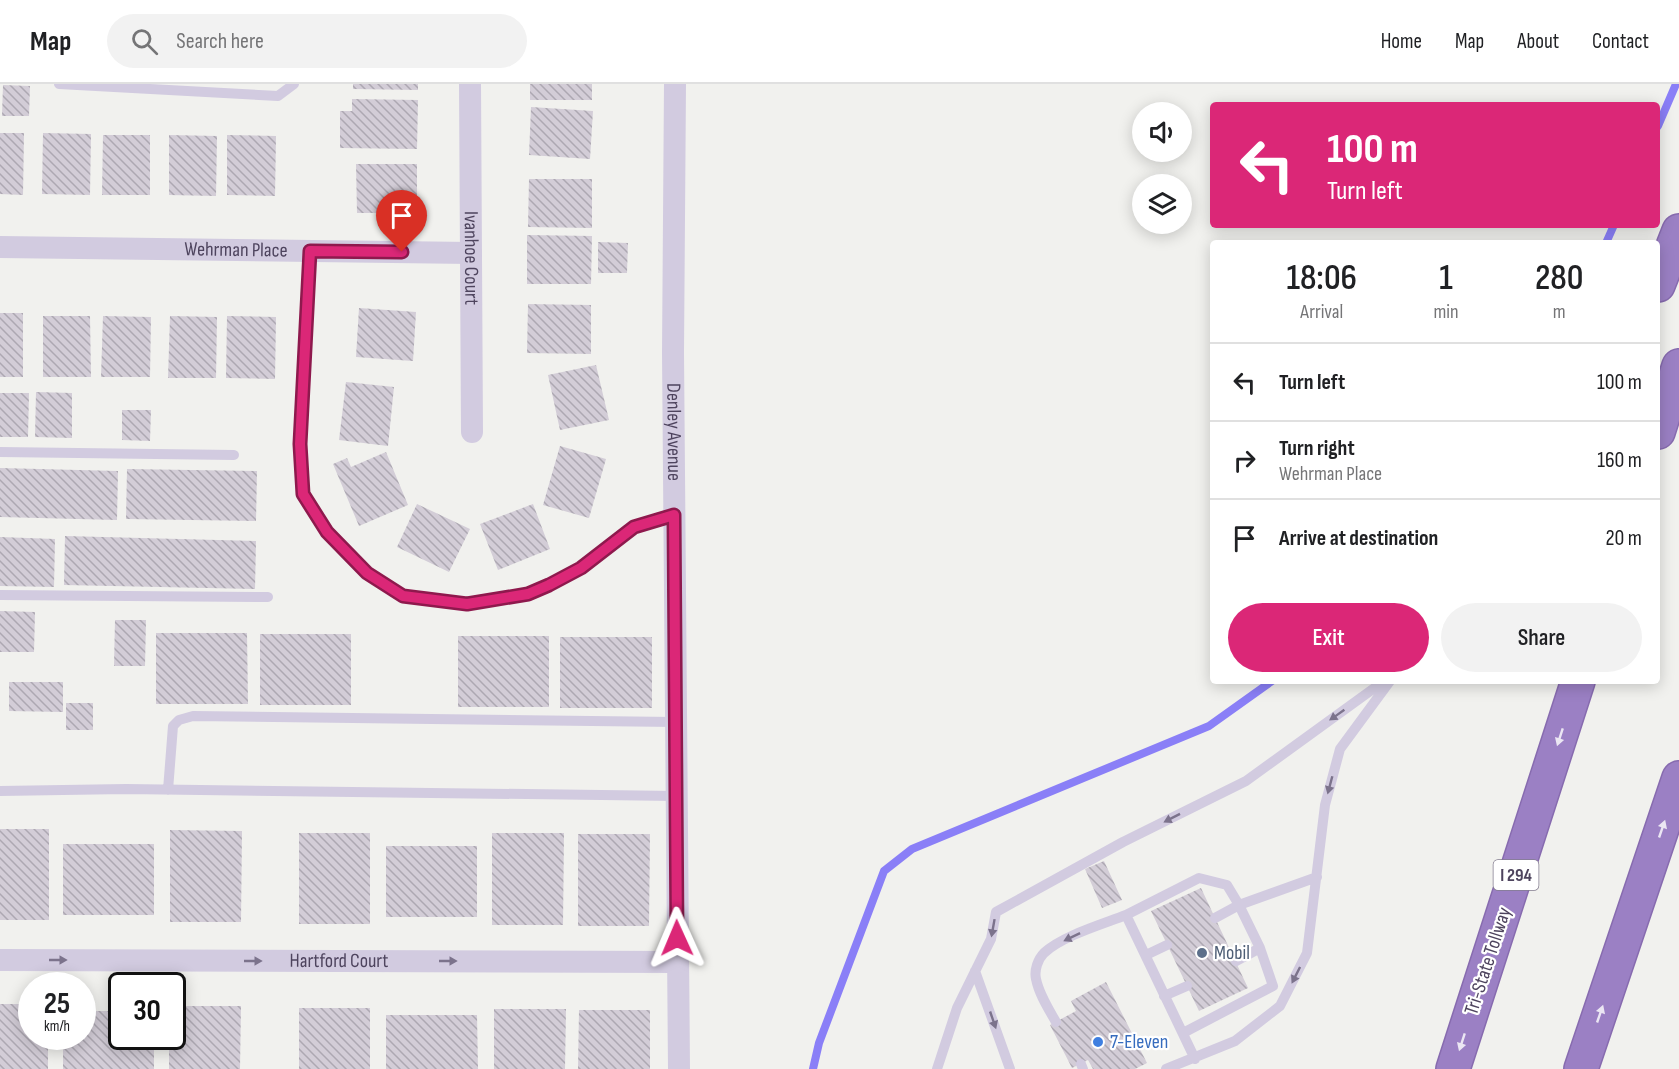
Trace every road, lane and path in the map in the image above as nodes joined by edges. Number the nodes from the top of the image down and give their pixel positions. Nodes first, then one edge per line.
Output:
1 (59, 84) edge
2 (294, 84) edge
3 (470, 84) edge
4 (675, 84) edge
5 (1679, 231) edge
6 (0, 247) edge
7 (310, 251) junction
8 (471, 253) junction
9 (1660, 280) edge
10 (1679, 366) edge
11 (1660, 426) edge
12 (472, 432) dead end
13 (0, 452) edge
14 (234, 454) dead end
15 (674, 515) junction
16 (0, 594) edge
17 (268, 597) dead end
18 (1380, 684) edge
19 (1388, 684) edge
20 (1577, 684) edge
21 (675, 722) junction
22 (1679, 778) edge
23 (168, 790) junction
24 (0, 791) edge
25 (676, 796) junction
26 (1317, 877) junction
27 (1239, 905) junction
28 (1126, 915) junction
29 (1215, 918) dead end
30 (1167, 945) dead end
31 (1260, 948) junction
32 (1146, 955) junction
33 (0, 960) edge
34 (1236, 961) dead end
35 (677, 962) junction
36 (975, 971) junction
37 (1187, 986) dead end
38 (1164, 996) junction
39 (1056, 1022) dead end
40 (1183, 1033) junction
41 (1195, 1059) junction
42 (679, 1069) edge
43 (936, 1069) edge
44 (1010, 1069) edge
45 (1166, 1069) edge
46 (1453, 1069) edge
47 (1581, 1069) edge

1 - 2 lane
3 - 8 street, Ivanhoe Court
4 - 15 street, Denley Avenue
5 - 9 highway
6 - 7 street, Wehrman Place
7 - 8 street, Wehrman Place
7 - 15 lane
8 - 12 street, Ivanhoe Court
10 - 11 highway
13 - 14 lane
15 - 21 street, Denley Avenue
16 - 17 lane
18 -> 36 lane
19 -> 26 lane
20 -> 46 highway, Tri-State Tollway / I 294
21 - 23 lane
21 - 25 street, Denley Avenue
47 -> 22 highway
23 - 24 lane
23 - 25 lane
25 - 35 street, Denley Avenue
26 - 27 lane
26 -> 41 lane
27 - 28 lane
27 - 29 lane
27 - 31 lane
28 - 32 lane
28 -> 39 lane
30 - 32 lane
31 - 34 lane
31 - 40 lane
32 - 38 lane
33 -> 35 street, Hartford Court
35 - 42 street, Denley Avenue
36 - 43 lane
36 -> 44 lane
37 - 38 lane
38 - 40 lane
40 - 41 lane
41 - 45 lane

